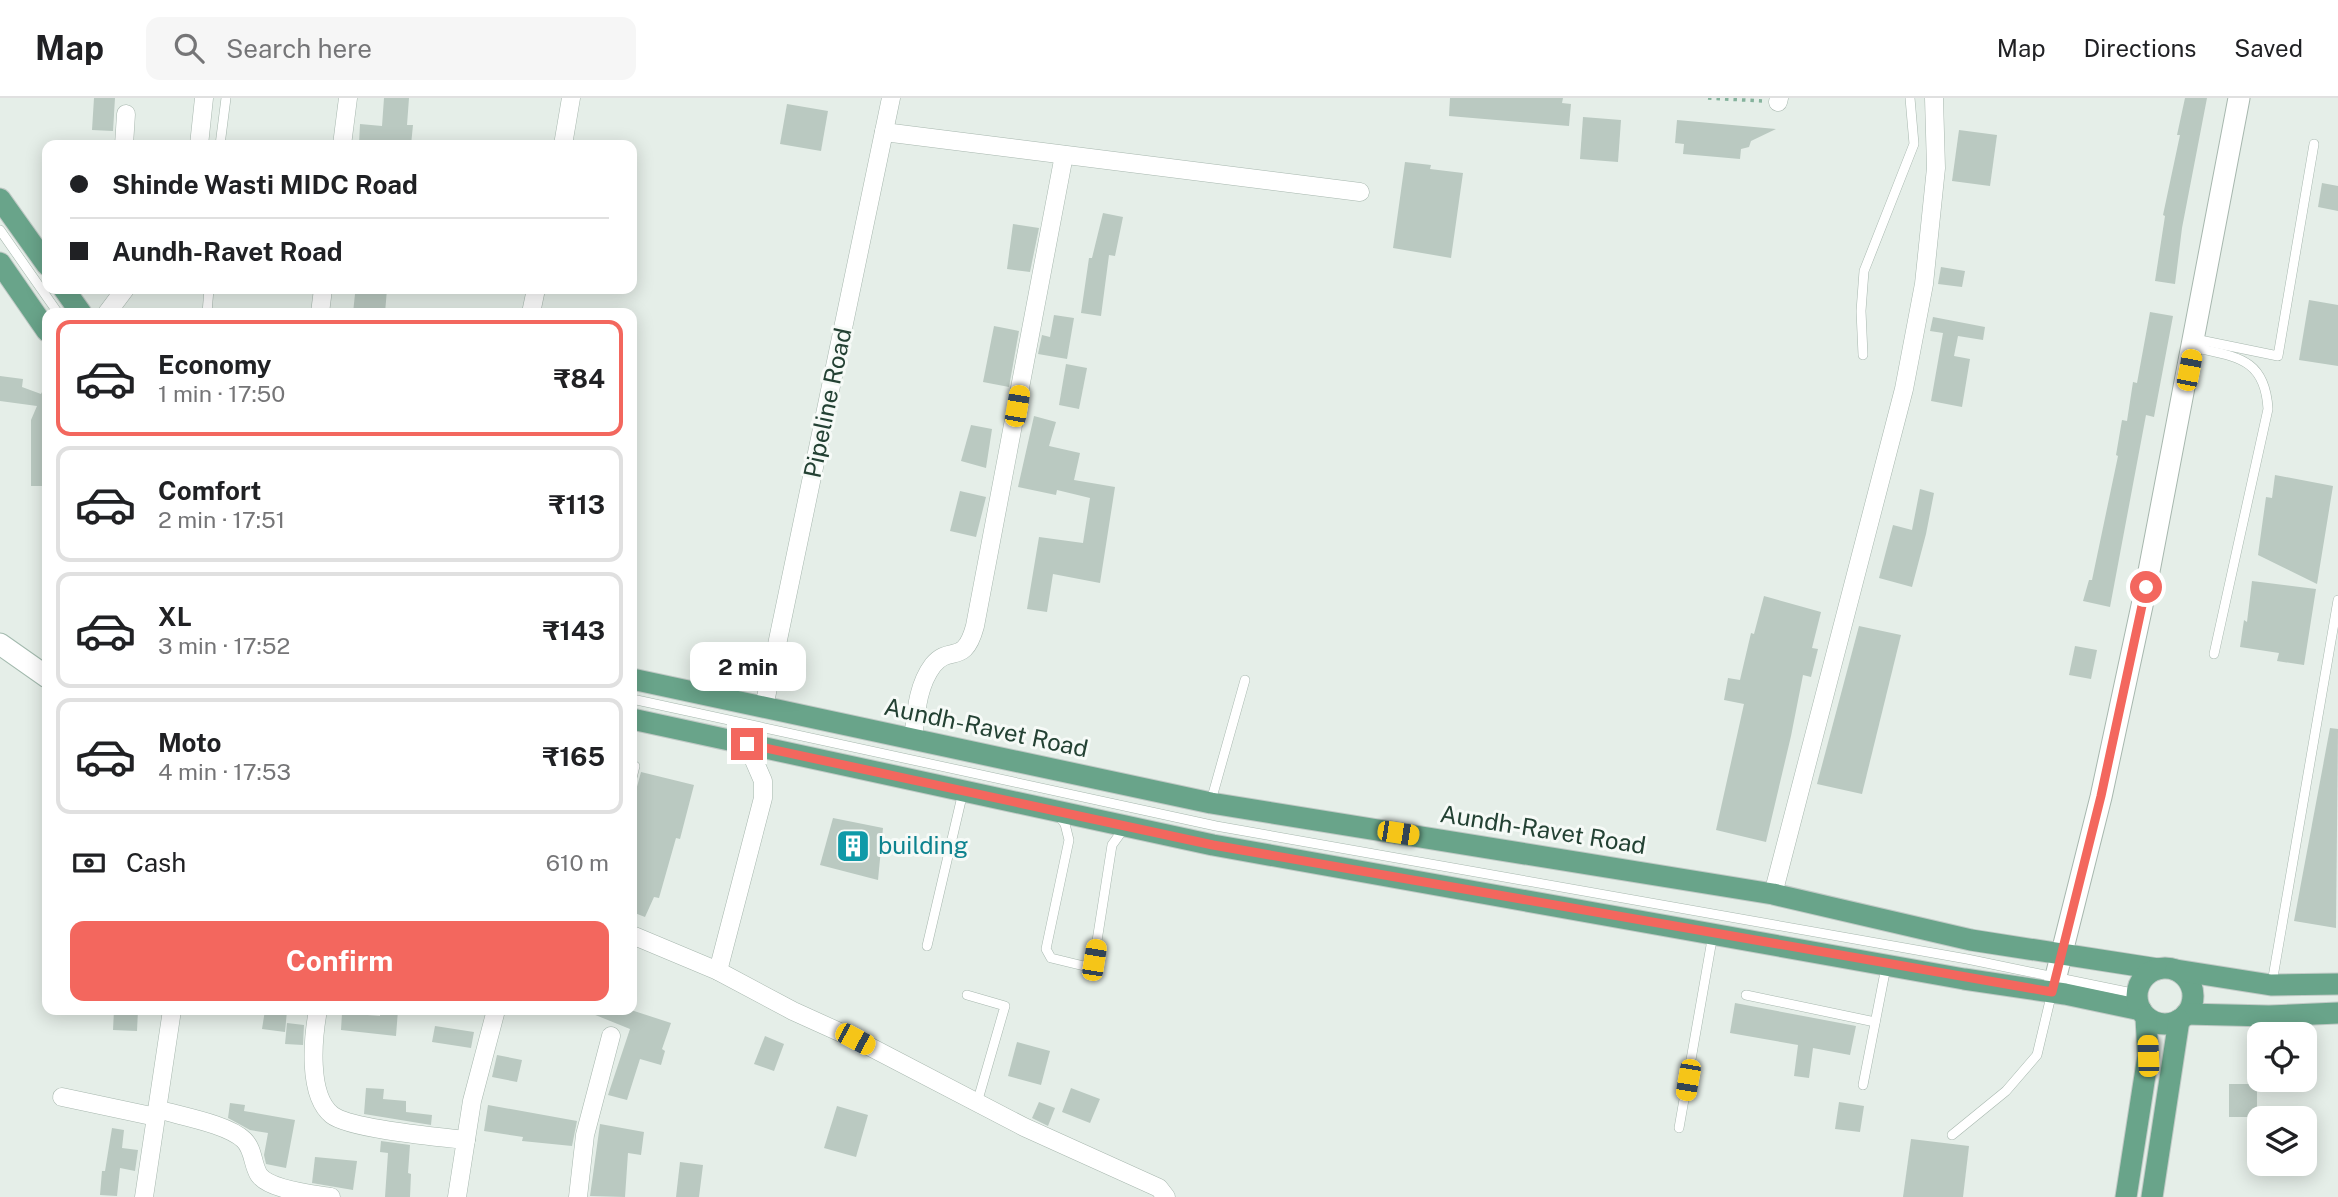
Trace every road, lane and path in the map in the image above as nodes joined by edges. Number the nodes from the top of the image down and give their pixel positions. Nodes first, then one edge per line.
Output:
1 (204, 98) edge
2 (226, 98) edge
3 (348, 98) edge
4 (571, 98) edge
5 (891, 98) edge
6 (1708, 98) edge
7 (1910, 98) edge
8 (1934, 98) edge
9 (2239, 98) edge
10 (1779, 100) edge
11 (126, 114) dead end
12 (884, 132) junction
13 (124, 140) edge
14 (200, 140) edge
15 (221, 140) edge
16 (343, 140) edge
17 (564, 140) edge
18 (2314, 144) dead end
19 (1064, 155) junction
20 (1360, 192) dead end
21 (0, 200) edge
22 (0, 230) edge
23 (42, 258) edge
24 (0, 263) edge
25 (42, 290) edge
26 (42, 324) edge
27 (2194, 343) junction
28 (1863, 355) dead end
29 (2338, 600) edge
30 (0, 644) edge
31 (2214, 654) dead end
32 (42, 673) edge
33 (637, 680) edge
34 (1245, 680) dead end
35 (637, 700) edge
36 (764, 708) junction
37 (637, 720) edge
38 (913, 740) junction
39 (747, 744) junction
40 (963, 790) junction
41 (1211, 803) junction
42 (1054, 810) junction
43 (1126, 826) junction
44 (1773, 894) junction
45 (1713, 934) junction
46 (637, 937) edge
47 (927, 946) dead end
48 (2063, 954) junction
49 (1886, 965) junction
50 (2167, 969) junction
51 (718, 971) junction
52 (2338, 982) edge
53 (2054, 985) junction
54 (2271, 985) junction
55 (967, 995) dead end
56 (1746, 995) dead end
57 (2141, 1007) junction
58 (2338, 1013) edge
59 (172, 1015) edge
60 (317, 1015) edge
61 (495, 1015) edge
62 (2183, 1017) junction
63 (1875, 1022) junction
64 (611, 1035) dead end
65 (1863, 1086) dead end
66 (62, 1097) dead end
67 (977, 1103) junction
68 (157, 1113) junction
69 (1679, 1128) dead end
70 (1952, 1135) dead end
71 (466, 1140) junction
72 (144, 1197) edge
73 (331, 1197) edge
74 (457, 1197) edge
75 (578, 1197) edge
76 (1166, 1197) edge
77 (2126, 1197) edge
78 (2152, 1197) edge

1 - 14 street
2 - 15 lane
3 - 16 street
4 - 17 street
5 - 12 street, Pipeline Road
6 - 10 path
7 - 28 lane
8 - 44 street
9 - 27 street
11 - 13 street
12 - 19 street
12 - 36 street, Pipeline Road
18 - 27 lane
19 - 20 street
19 - 38 street
21 - 23 main road
22 - 25 lane
24 - 26 main road
27 - 31 lane
27 - 48 street
29 - 54 lane
30 - 32 street
33 - 36 main road, Aundh-Ravet Road
34 - 41 lane
35 - 53 lane
36 - 38 main road, Aundh-Ravet Road
37 - 39 main road
38 - 41 main road, Aundh-Ravet Road
39 - 40 main road
39 - 51 street
40 - 42 main road
40 - 47 lane
41 - 44 main road, Aundh-Ravet Road
42 - 43 main road
42 - 43 lane
43 - 45 main road
44 - 48 main road, Aundh-Ravet Road
45 - 49 main road
45 - 69 lane
46 - 51 street
48 - 50 main road, Aundh-Ravet Road
48 - 53 street
49 - 53 main road
49 - 63 lane
50 - 54 main road, Aundh-Ravet Road
50 - 57 main road
50 - 62 main road
51 - 67 street
52 - 54 main road, Aundh-Ravet Road
53 - 57 main road
53 - 70 lane
55 - 67 lane
56 - 63 lane
57 - 62 main road
57 - 77 main road
58 - 62 main road
59 - 68 street
60 - 71 street
61 - 71 street
62 - 78 main road
63 - 65 lane
64 - 75 street
66 - 68 street
67 - 76 street
68 - 72 street
68 - 73 street
71 - 74 street

